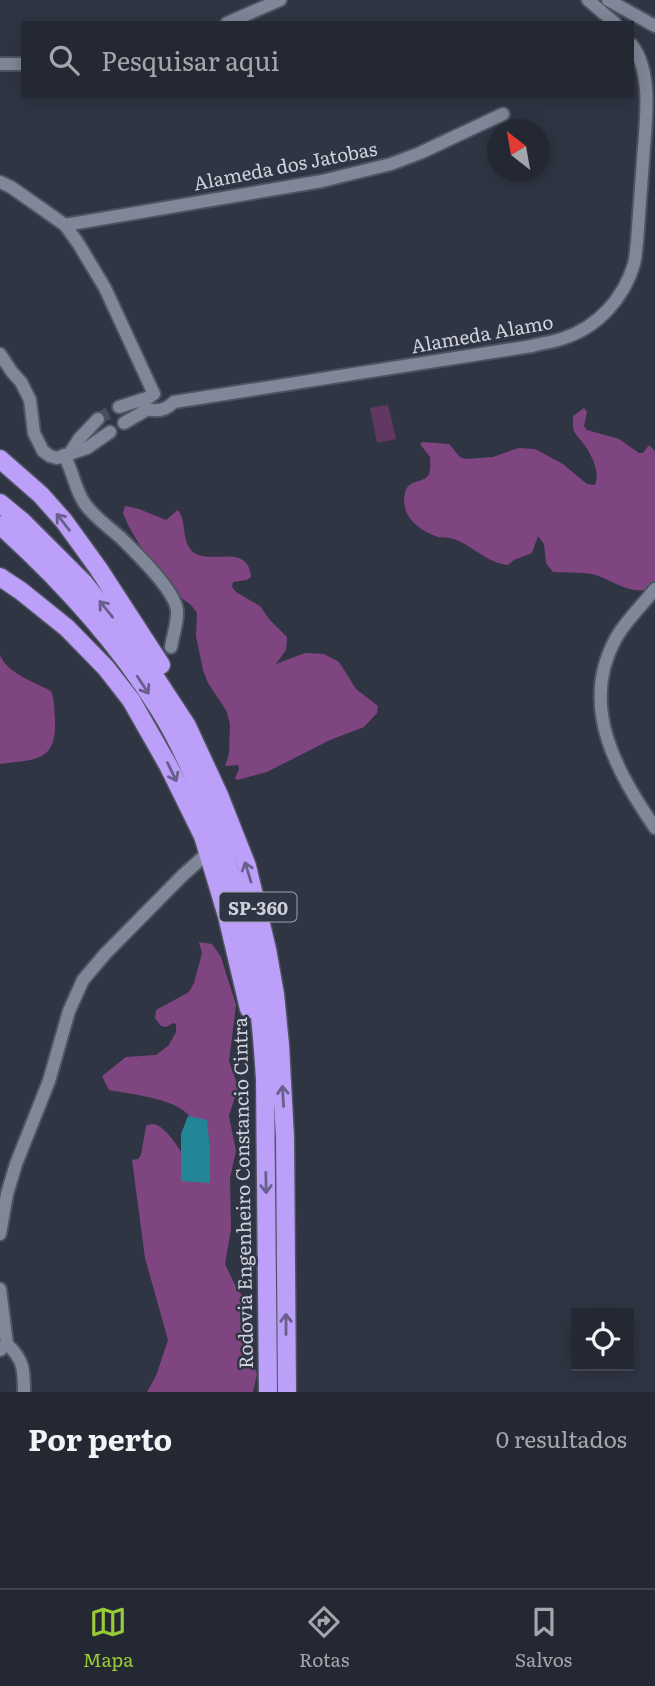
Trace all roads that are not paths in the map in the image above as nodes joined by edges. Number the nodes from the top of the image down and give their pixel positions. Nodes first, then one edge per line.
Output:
1 (280, 0) edge
2 (589, 0) edge
3 (608, 0) edge
4 (232, 21) edge
5 (613, 21) edge
6 (655, 26) edge
7 (634, 47) edge
8 (0, 64) edge
9 (21, 64) edge
10 (503, 114) dead end
11 (655, 116) edge
12 (644, 135) junction
13 (0, 182) edge
14 (65, 225) junction
15 (1, 358) edge
16 (151, 400) junction
17 (118, 407) tunnel mouth
18 (98, 419) tunnel mouth
19 (124, 423) tunnel mouth
20 (110, 432) dead end
21 (67, 454) junction
22 (0, 459) edge
23 (0, 503) edge
24 (0, 525) edge
25 (0, 576) edge
26 (655, 589) edge
27 (171, 647) dead end
28 (187, 726) junction
29 (655, 828) edge
30 (203, 836) junction
31 (210, 857) junction
32 (182, 876) junction
33 (265, 1079) junction
34 (0, 1234) edge
35 (0, 1289) edge
36 (4, 1347) edge
37 (24, 1392) edge
38 (268, 1392) edge
39 (287, 1392) edge

1 - 4 street
2 - 5 street
3 - 6 street
7 - 12 street, Alameda Alamo
8 - 9 street
10 - 14 street, Alameda dos Jatobas
11 - 12 street
12 - 16 street, Alameda Alamo
13 - 14 street
14 - 16 street
15 - 21 street
16 - 17 street
16 - 19 street
18 - 21 street
20 - 21 street
21 - 27 street
28 -> 22 highway
28 -> 23 highway, Rodovia Engenheiro Constancio Cintra / SP-360
24 -> 33 highway, Rodovia Engenheiro Constancio Cintra / SP-360
25 -> 30 highway
26 - 29 street
39 -> 28 highway, Rodovia Engenheiro Constancio Cintra / SP-360
30 - 31 highway
30 - 32 street
31 - 32 street
31 - 33 highway
32 - 34 street
33 -> 38 highway, Rodovia Engenheiro Constancio Cintra / SP-360
35 - 36 street
36 - 37 street

